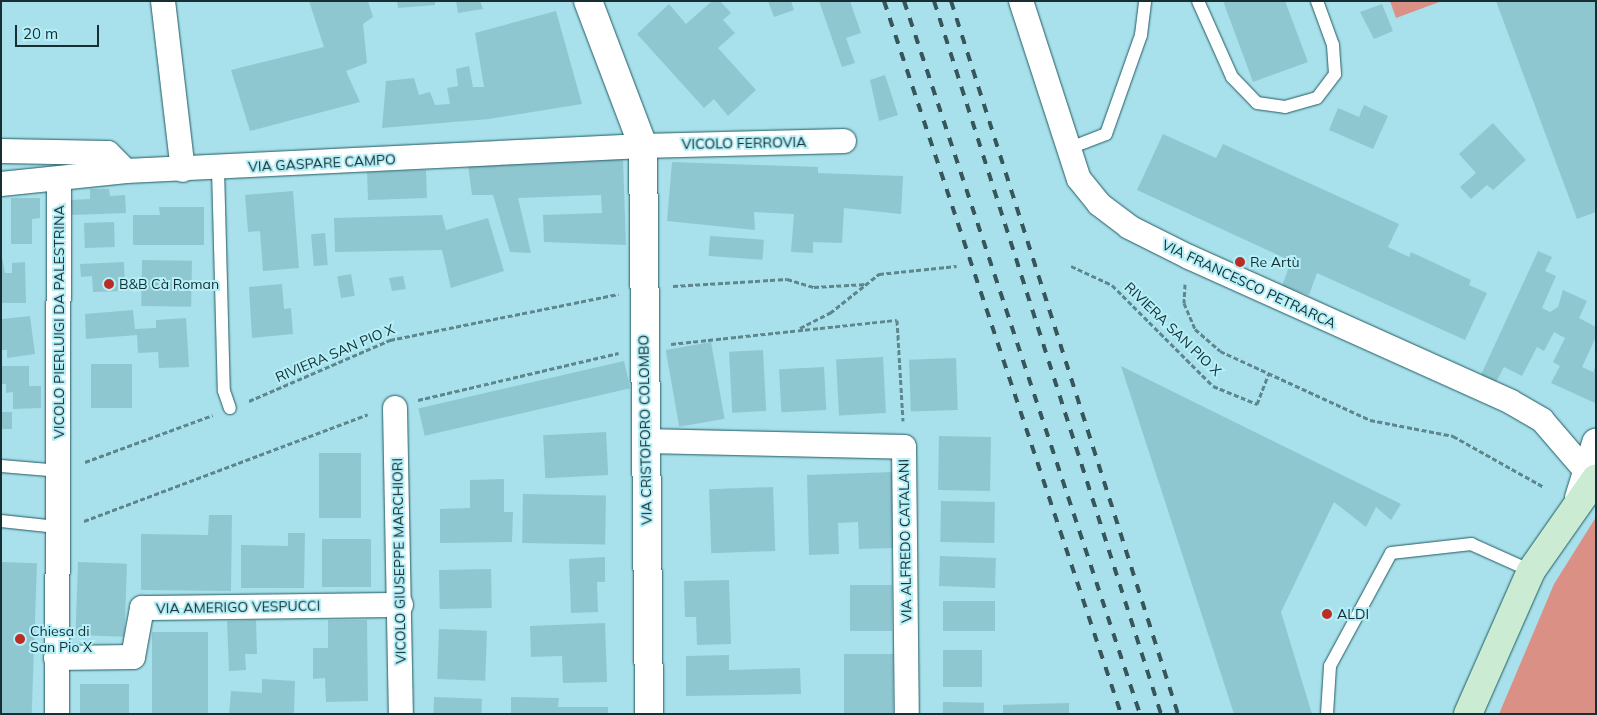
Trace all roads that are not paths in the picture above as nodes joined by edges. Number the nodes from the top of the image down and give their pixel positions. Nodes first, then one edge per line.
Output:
1 (163, 1) edge
2 (588, 1) edge
3 (1021, 1) edge
4 (1145, 1) edge
5 (1198, 1) edge
6 (1317, 1) edge
7 (1064, 135) junction
8 (844, 141) dead end
9 (643, 146) junction
10 (1, 151) edge
11 (218, 169) junction
12 (183, 170) junction
13 (126, 171) junction
14 (59, 180) junction
15 (1, 184) edge
16 (230, 408) road end
17 (395, 408) road end
18 (646, 441) junction
19 (1596, 443) edge
20 (1, 466) edge
21 (60, 467) junction
22 (1587, 482) edge
23 (1, 521) edge
24 (57, 528) junction
25 (1531, 571) junction
26 (401, 605) junction
27 (56, 658) junction
28 (57, 714) edge
29 (401, 714) edge
30 (649, 714) edge
31 (907, 714) edge
32 (1326, 714) edge
33 (1468, 714) edge

1 - 12 street
2 - 9 street
3 - 7 street, VIA FRANCESCO PETRARCA
4 - 7 lane
5 - 6 lane
7 - 22 street, VIA FRANCESCO PETRARCA
8 - 9 street, VICOLO FERROVIA
9 - 11 street, VIA GASPARE CAMPO
9 - 18 street, VIA CRISTOFORO COLOMBO
10 - 13 street
11 - 12 street, VIA GASPARE CAMPO
11 - 16 lane
12 - 13 street, VIA GASPARE CAMPO
13 - 14 street, VIA GASPARE CAMPO
14 - 15 street, VIA GASPARE CAMPO
14 - 21 street, VICOLO PIERLUIGI DA PALESTRINA
17 - 26 street, VICOLO GIUSEPPE MARCHIORI
18 - 30 street, VIA CRISTOFORO COLOMBO
18 - 31 street, VIA ALFREDO CATALANI
19 - 22 street
20 - 21 lane
21 - 24 street, VICOLO PIERLUIGI DA PALESTRINA
22 - 25 main road
23 - 24 lane
24 - 27 street, VICOLO PIERLUIGI DA PALESTRINA
25 - 32 lane
25 - 33 main road
26 - 27 street, VIA AMERIGO VESPUCCI
26 - 29 street, VICOLO GIUSEPPE MARCHIORI
27 - 28 street, VICOLO PIERLUIGI DA PALESTRINA

